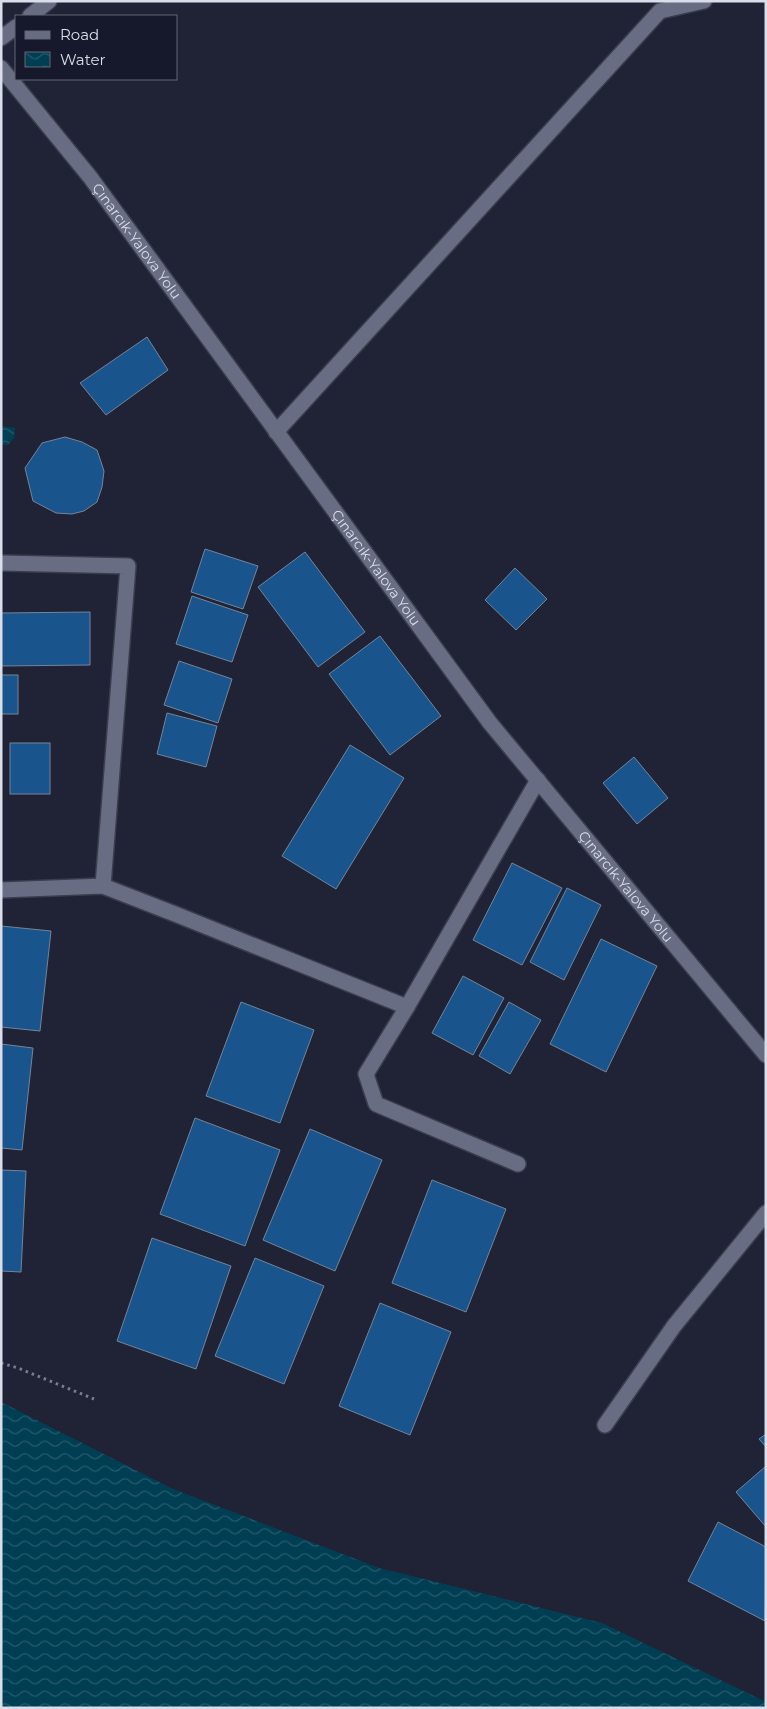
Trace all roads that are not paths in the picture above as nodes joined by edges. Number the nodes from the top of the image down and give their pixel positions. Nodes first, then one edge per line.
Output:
1 (49, 1) edge
2 (704, 1) edge
3 (31, 15) edge
4 (15, 28) edge
5 (1, 38) edge
6 (1, 68) edge
7 (276, 432) junction
8 (1, 563) edge
9 (538, 780) junction
10 (103, 886) junction
11 (1, 890) edge
12 (407, 1007) junction
13 (766, 1055) edge
14 (518, 1164) dead end
15 (766, 1213) edge
16 (605, 1425) dead end

1 - 3 street
2 - 7 street
4 - 5 street
6 - 7 street, Çınarcık-Yalova Yolu
7 - 9 street, Çınarcık-Yalova Yolu
8 - 10 street
9 - 12 street
9 - 13 street, Çınarcık-Yalova Yolu
10 - 11 street
10 - 12 street
12 - 14 street
15 - 16 street

